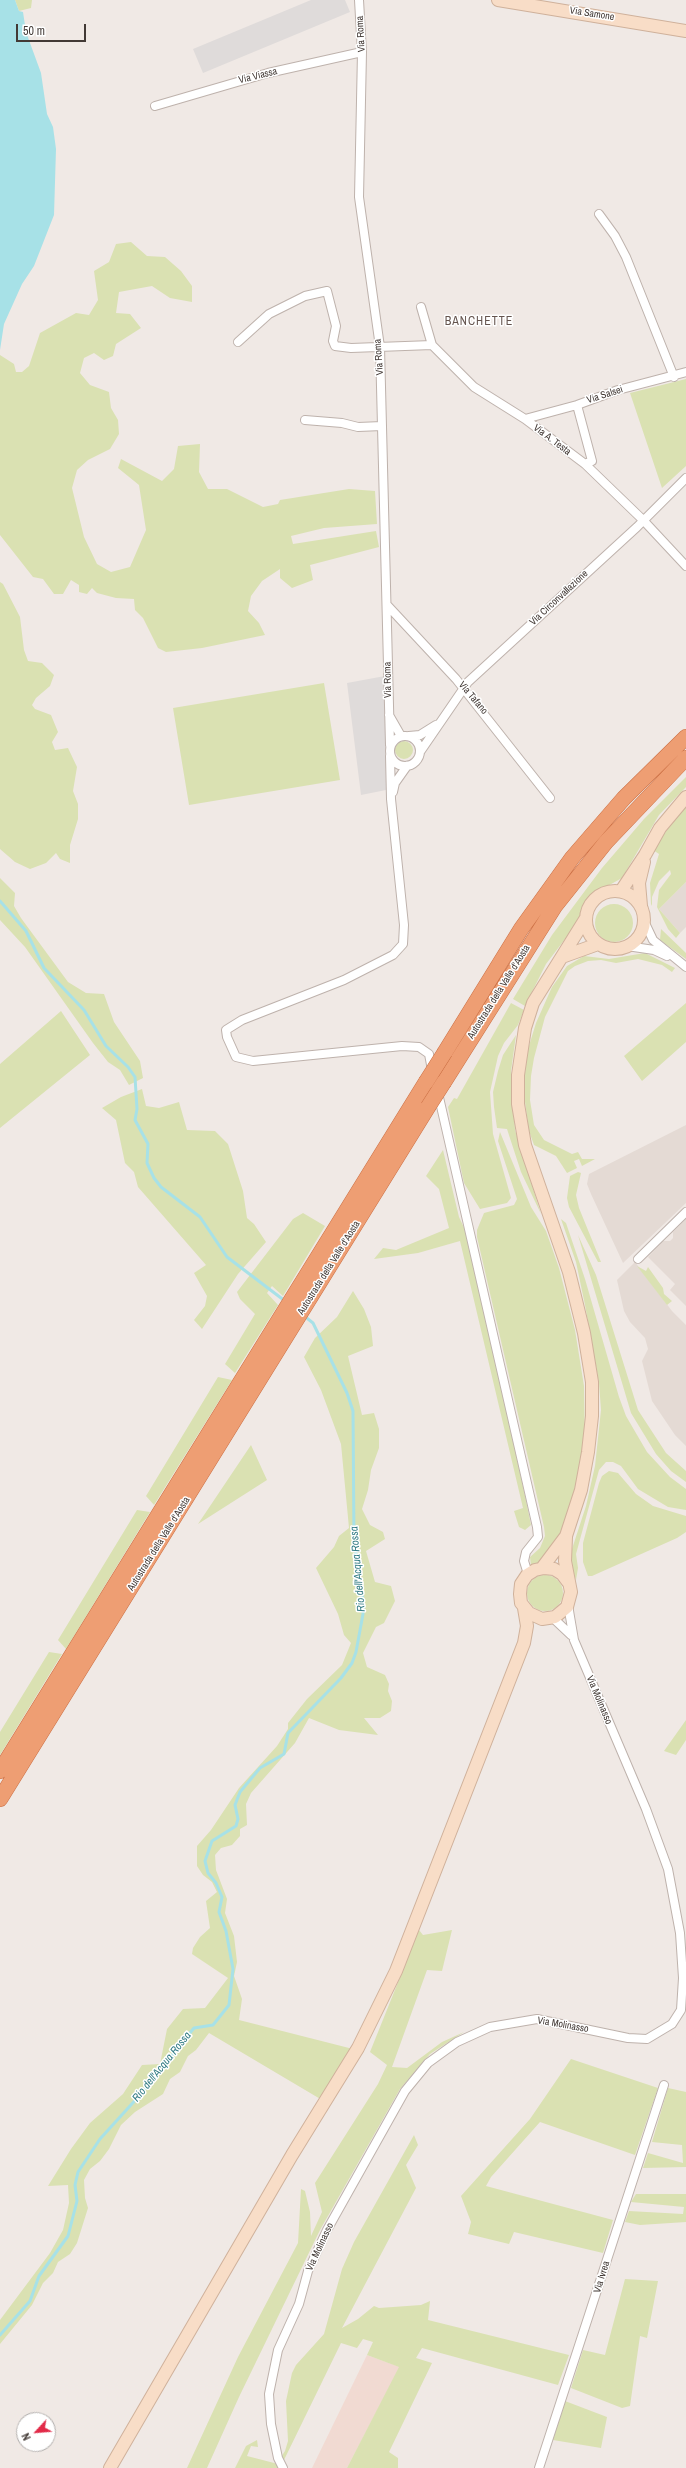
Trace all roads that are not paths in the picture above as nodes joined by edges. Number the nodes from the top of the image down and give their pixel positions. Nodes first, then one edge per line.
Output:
1 (359, 0) edge
2 (498, 0) edge
3 (686, 31) edge
4 (362, 52) junction
5 (155, 106) dead end
6 (599, 214) dead end
7 (420, 307) dead end
8 (238, 342) dead end
9 (432, 345) junction
10 (380, 347) junction
11 (686, 372) edge
12 (674, 377) junction
13 (577, 404) junction
14 (525, 419) junction
15 (305, 420) dead end
16 (382, 426) junction
17 (584, 464) junction
18 (686, 478) edge
19 (643, 520) junction
20 (686, 566) edge
21 (387, 605) junction
22 (464, 688) junction
23 (389, 714) junction
24 (438, 724) junction
25 (405, 736) junction
26 (686, 738) edge
27 (390, 745) junction
28 (420, 752) junction
29 (390, 756) junction
30 (686, 758) edge
31 (407, 766) junction
32 (550, 798) dead end
33 (686, 798) edge
34 (390, 799) junction
35 (645, 855) junction
36 (620, 891) junction
37 (641, 906) junction
38 (586, 918) junction
39 (644, 921) junction
40 (598, 944) junction
41 (627, 946) junction
42 (562, 957) junction
43 (677, 961) junction
44 (686, 966) edge
45 (686, 1212) edge
46 (346, 1227) junction
47 (638, 1259) dead end
48 (240, 1397) junction
49 (566, 1536) junction
50 (542, 1568) junction
51 (528, 1574) junction
52 (568, 1582) junction
53 (568, 1605) junction
54 (524, 1608) junction
55 (550, 1618) junction
56 (574, 1640) junction
57 (524, 1643) junction
58 (73, 1669) junction
59 (0, 1771) edge
60 (0, 1799) edge
61 (664, 2085) dead end
62 (110, 2468) edge
63 (283, 2468) edge
64 (539, 2468) edge

1 - 4 street, Via Roma
2 - 3 main road, Via Samone
4 - 5 street, Via Viassa
4 - 10 street, Via Roma
6 - 12 street
7 - 9 street
8 - 10 street
9 - 10 street
9 - 14 street, Via A. Testa
10 - 16 street, Via Roma
11 - 12 street, Via Salsei
12 - 13 street, Via Salsei
13 - 14 street, Via Salsei
13 - 17 street
14 - 17 street, Via A. Testa
15 - 16 street
16 - 21 street, Via Roma
17 - 19 street, Via A. Testa
18 - 19 street, Via Circonvallazione
19 - 20 street, Via A. Testa
19 - 22 street, Via Circonvallazione
21 - 22 street, Via Tafano
21 - 23 street, Via Roma
22 - 24 street, Via Circonvallazione
22 - 32 street, Via Tafano
23 - 25 street, Via Roma
23 - 27 street, Via Roma
24 - 25 street, Via Circonvallazione
24 - 28 street, Via Circonvallazione
25 - 27 street
25 - 28 street
26 - 46 highway, Autostrada della Valle d'Aosta, bridge
27 - 29 street
28 - 31 street
29 - 31 street
29 - 34 street
30 - 46 highway, Autostrada della Valle d'Aosta, bridge
31 - 34 street
33 - 35 main road
34 - 51 street
35 - 36 main road
35 - 37 main road
36 - 37 main road
36 - 38 main road
37 - 39 main road
38 - 40 main road
38 - 42 main road
39 - 41 main road
39 - 43 street
40 - 41 main road
40 - 42 main road
41 - 43 street
42 - 49 main road
43 - 44 street
45 - 47 street
46 - 48 highway, Autostrada della Valle d'Aosta
46 - 48 highway, Autostrada della Valle d'Aosta
48 - 58 highway, Autostrada della Valle d'Aosta
48 - 58 highway, Autostrada della Valle d'Aosta
49 - 50 main road
49 - 52 main road
50 - 51 main road
50 - 52 main road
51 - 54 main road
52 - 53 main road
53 - 55 main road
53 - 56 street
54 - 55 main road
54 - 57 main road
55 - 56 street
55 - 57 main road
56 - 63 street, Via Molinasso
57 - 62 main road
58 - 59 highway, Autostrada della Valle d'Aosta
58 - 60 highway, Autostrada della Valle d'Aosta
61 - 64 street, Via Ivrea

